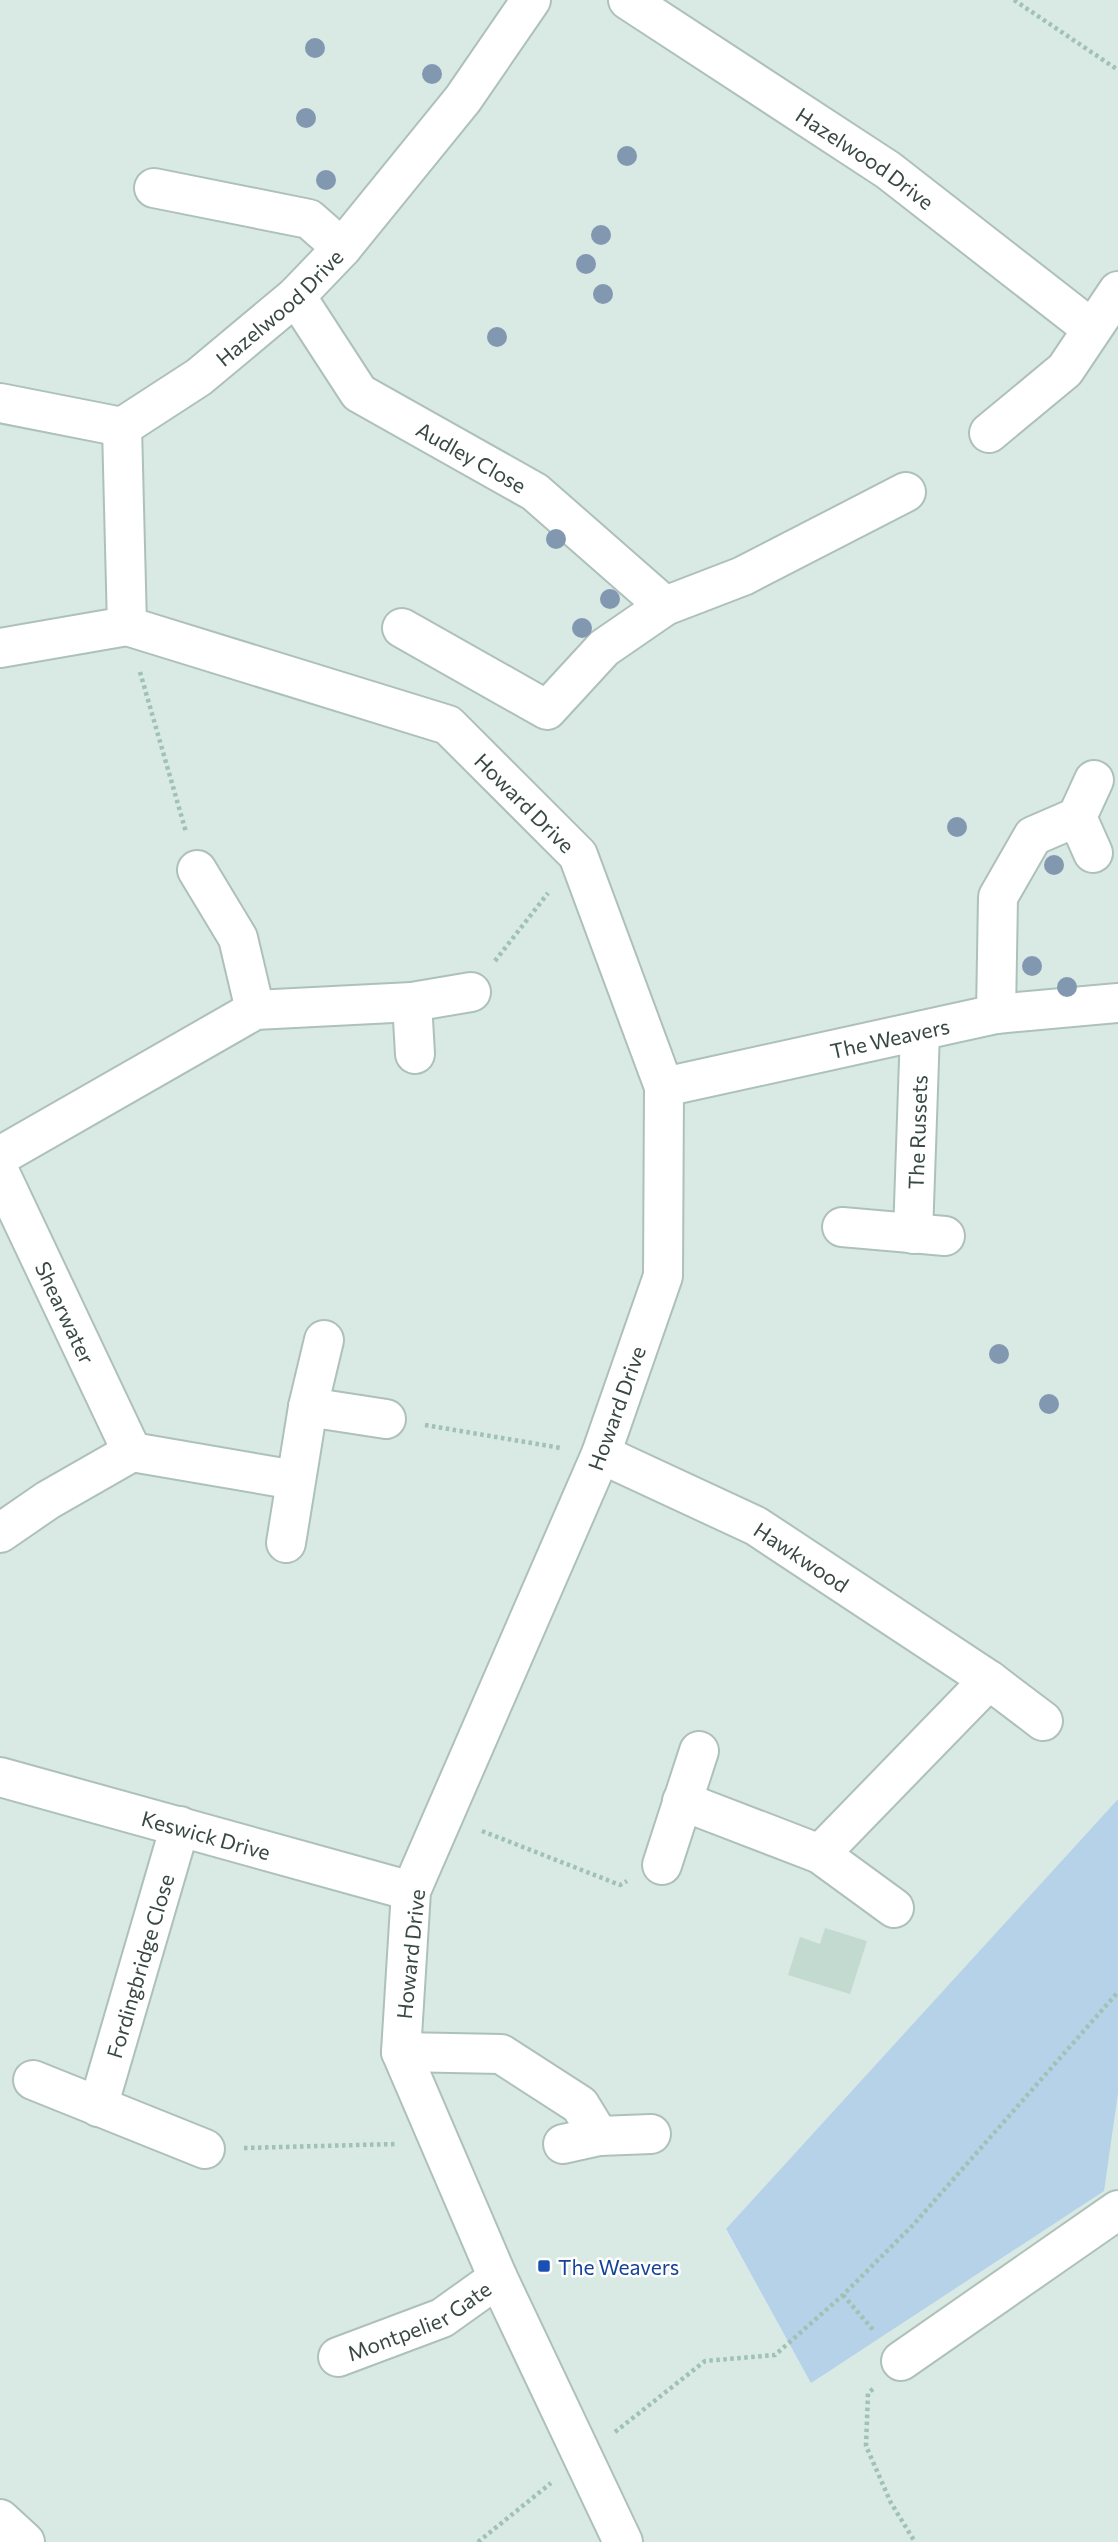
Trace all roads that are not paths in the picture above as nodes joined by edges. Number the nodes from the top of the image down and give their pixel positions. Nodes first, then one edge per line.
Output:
1 (531, 0) edge
2 (628, 0) edge
3 (153, 188) dead end
4 (342, 248) junction
5 (1118, 291) edge
6 (296, 296) junction
7 (1093, 329) junction
8 (0, 403) edge
9 (122, 427) junction
10 (989, 433) dead end
11 (906, 492) dead end
12 (666, 606) junction
13 (127, 626) junction
14 (402, 628) dead end
15 (0, 648) edge
16 (1094, 780) dead end
17 (1077, 817) junction
18 (1093, 853) dead end
19 (197, 870) road end
20 (471, 992) road end
21 (412, 1002) junction
22 (1118, 1003) edge
23 (256, 1010) junction
24 (996, 1014) junction
25 (920, 1031) junction
26 (415, 1055) dead end
27 (664, 1087) junction
28 (0, 1156) edge
29 (0, 1173) edge
30 (842, 1227) dead end
31 (324, 1340) dead end
32 (308, 1407) junction
33 (386, 1419) road end
34 (132, 1452) junction
35 (601, 1454) junction
36 (295, 1480) junction
37 (0, 1533) edge
38 (286, 1542) dead end
39 (989, 1679) junction
40 (1043, 1721) dead end
41 (699, 1751) dead end
42 (0, 1777) edge
43 (682, 1801) junction
44 (180, 1826) junction
45 (820, 1854) junction
46 (662, 1865) road end
47 (411, 1891) junction
48 (894, 1909) dead end
49 (401, 2052) junction
50 (33, 2080) dead end
51 (98, 2106) junction
52 (651, 2134) dead end
53 (599, 2136) junction
54 (563, 2144) dead end
55 (205, 2149) road end
56 (1118, 2210) edge
57 (498, 2278) junction
58 (338, 2357) dead end
59 (901, 2361) road end
60 (0, 2519) edge
61 (25, 2542) edge
62 (623, 2542) edge

1 - 4 street, Hazelwood Drive
2 - 7 street, Hazelwood Drive
3 - 4 street
4 - 6 street, Hazelwood Drive
5 - 7 street
6 - 9 street, Hazelwood Drive
6 - 12 street, Audley Close
7 - 10 street
8 - 9 street
9 - 13 street
11 - 12 street
12 - 14 street
13 - 15 street, Howard Drive
13 - 27 street, Howard Drive
16 - 17 street
17 - 18 street
17 - 24 street
19 - 23 street
20 - 21 street
21 - 23 street
21 - 26 street
22 - 24 street, The Weavers
23 - 28 street
24 - 25 street, The Weavers
25 - 27 street, The Weavers
25 - 30 street, The Russets
27 - 35 street, Howard Drive
29 - 34 street, Shearwater
31 - 32 street
32 - 33 street
32 - 36 street
34 - 36 street
34 - 37 street
35 - 39 street, Hawkwood
35 - 47 street, Howard Drive
36 - 38 street
39 - 40 street, Hawkwood
39 - 45 street
41 - 43 street
42 - 44 street, Keswick Drive
43 - 45 street
43 - 46 street
44 - 47 street, Keswick Drive
44 - 51 street, Fordingbridge Close
45 - 48 street
47 - 49 street, Howard Drive
49 - 53 street
49 - 57 street, Howard Drive
50 - 51 street
51 - 55 street
52 - 53 street
53 - 54 street
56 - 59 street
57 - 58 street, Montpelier Gate
57 - 62 street, Howard Drive
60 - 61 street

